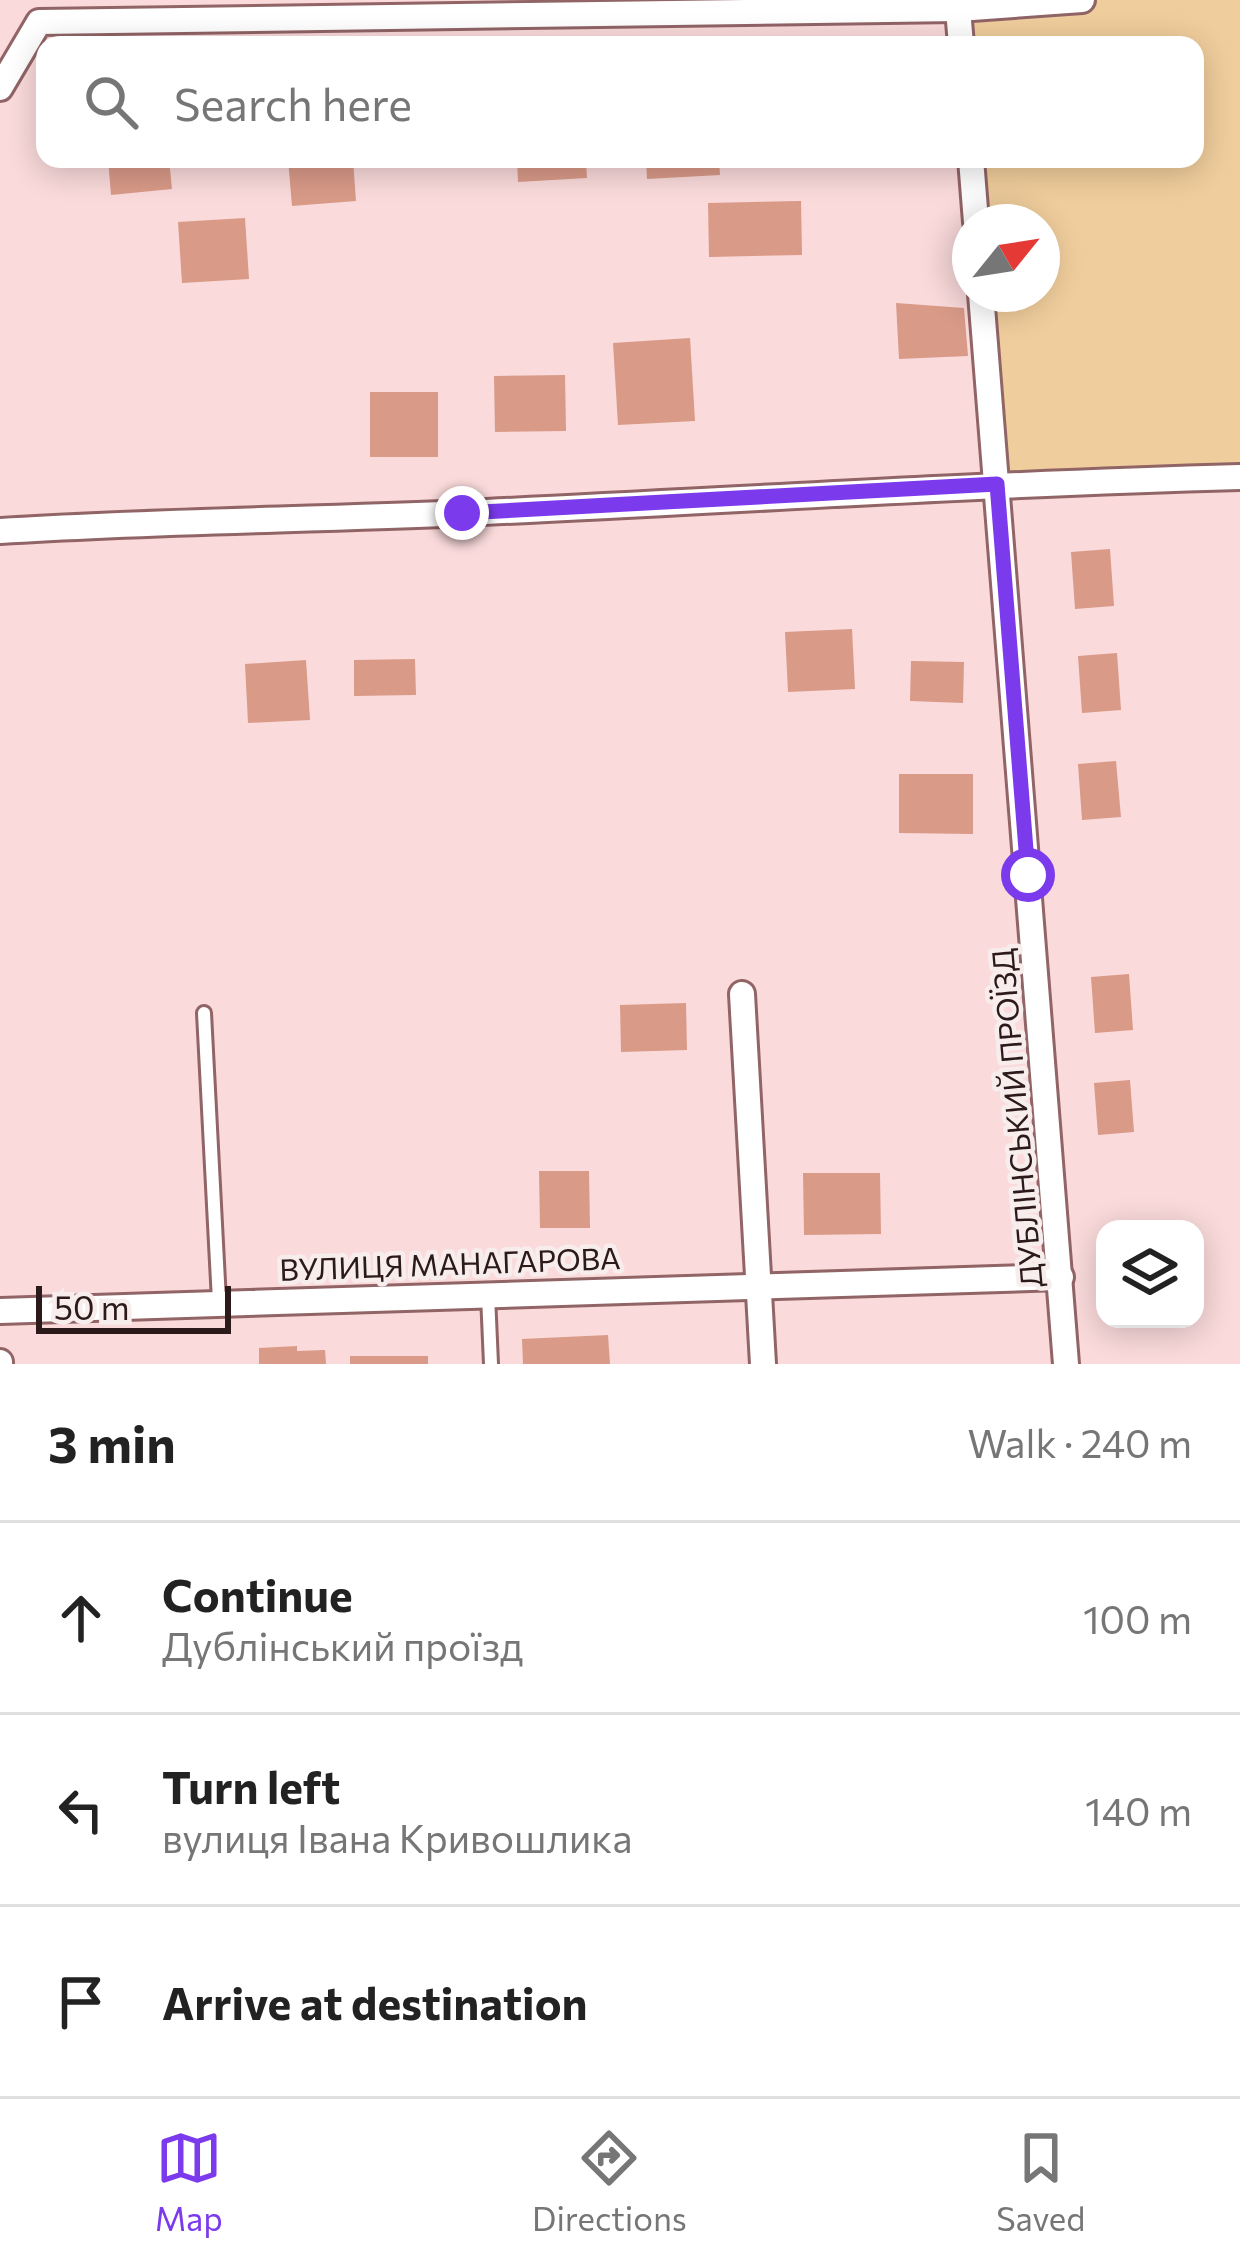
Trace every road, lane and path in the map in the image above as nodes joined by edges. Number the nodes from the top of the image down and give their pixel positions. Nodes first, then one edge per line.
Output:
1 (1082, 0) edge
2 (535, 8) edge
3 (958, 9) junction
4 (961, 36) edge
5 (0, 88) edge
6 (971, 168) edge
7 (974, 204) edge
8 (983, 312) edge
9 (1240, 477) edge
10 (997, 484) junction
11 (0, 531) edge
12 (742, 994) dead end
13 (204, 1012) dead end
14 (1061, 1276) junction
15 (758, 1286) junction
16 (488, 1294) junction
17 (219, 1301) junction
18 (0, 1311) edge
19 (491, 1364) edge
20 (763, 1364) edge
21 (1066, 1364) edge

1 - 3 street
2 - 3 street
2 - 5 street
3 - 4 street
6 - 7 street
8 - 10 street, ДУБЛІНСЬКИЙ ПРОЇЗД
9 - 10 street
10 - 11 street
10 - 14 street, ДУБЛІНСЬКИЙ ПРОЇЗД
12 - 15 street
13 - 17 lane
14 - 15 street, ВУЛИЦЯ МАНАГАРОВА
14 - 21 street, ДУБЛІНСЬКИЙ ПРОЇЗД
15 - 16 street, ВУЛИЦЯ МАНАГАРОВА
15 - 20 street
16 - 17 street, ВУЛИЦЯ МАНАГАРОВА
16 - 19 lane
17 - 18 street, ВУЛИЦЯ МАНАГАРОВА

